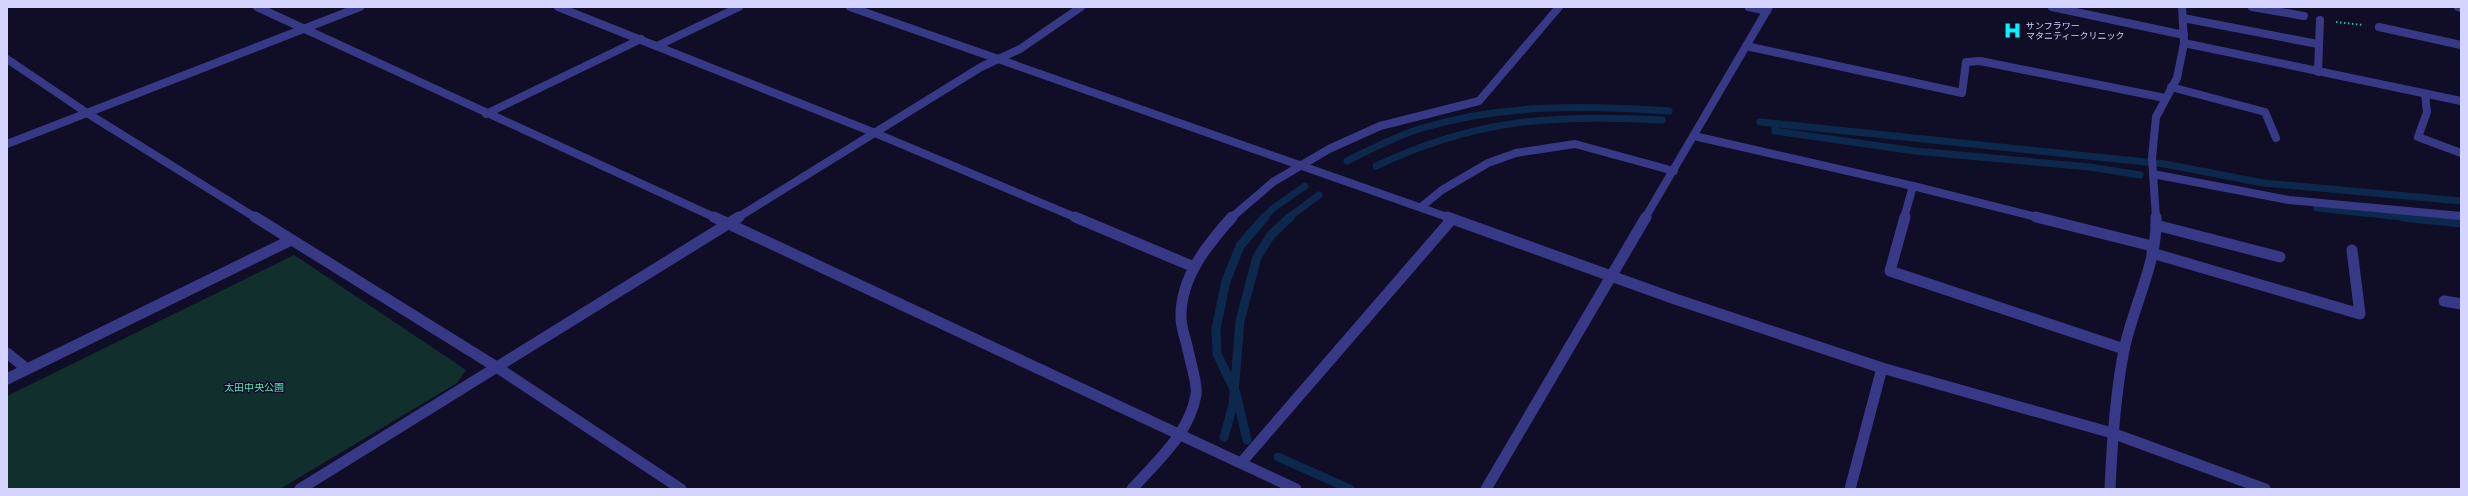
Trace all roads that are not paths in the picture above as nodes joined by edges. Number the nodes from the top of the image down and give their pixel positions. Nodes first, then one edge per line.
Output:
1 (257, 7) edge
2 (360, 7) edge
3 (558, 7) edge
4 (739, 7) edge
5 (850, 7) edge
6 (1080, 7) edge
7 (1559, 7) edge
8 (1749, 7) edge
9 (2052, 7) edge
10 (2182, 7) edge
11 (2252, 7) edge
12 (1768, 9) edge
13 (2081, 10) edge
14 (2304, 16) dead end
15 (2184, 18) junction
16 (2320, 20) road end
17 (2378, 27) road end
18 (303, 29) junction
19 (641, 39) junction
20 (2184, 39) junction
21 (2318, 44) junction
22 (2461, 45) edge
23 (657, 46) junction
24 (1746, 46) junction
25 (7, 59) edge
26 (1000, 59) junction
27 (2318, 72) junction
28 (2171, 87) junction
29 (2425, 94) junction
30 (2165, 98) junction
31 (2461, 101) edge
32 (87, 113) junction
33 (486, 114) junction
34 (875, 133) junction
35 (1694, 136) junction
36 (2276, 138) dead end
37 (7, 144) edge
38 (2461, 153) edge
39 (1303, 165) junction
40 (2153, 167) junction
41 (1674, 171) junction
42 (1914, 186) junction
43 (1421, 207) junction
44 (2461, 216) edge
45 (1452, 219) junction
46 (730, 224) junction
47 (2156, 225) junction
48 (291, 240) junction
49 (2152, 250) junction
50 (2352, 250) dead end
51 (2280, 257) dead end
52 (1194, 267) junction
53 (1612, 277) junction
54 (2444, 301) dead end
55 (2461, 304) edge
56 (2124, 348) junction
57 (7, 353) edge
58 (498, 368) junction
59 (1882, 368) junction
60 (27, 369) junction
61 (7, 379) edge
62 (2112, 433) junction
63 (1178, 436) junction
64 (1241, 463) junction
65 (300, 489) edge
66 (681, 489) edge
67 (1132, 489) edge
68 (1296, 489) edge
69 (1486, 489) edge
70 (1850, 489) edge
71 (2110, 489) edge
72 (2265, 489) edge

1 - 18 street
2 - 18 street
3 - 19 street
4 - 23 street
5 - 26 street
6 - 26 street
7 - 39 street
8 - 12 street
9 - 13 street
10 - 15 street
11 - 14 street
12 - 24 street
13 - 20 street
15 - 20 street
15 - 21 street
16 - 21 street
17 - 22 street
18 - 32 street
18 - 33 street
19 - 23 street
19 - 33 street
20 - 27 street
20 - 28 street
21 - 27 street
23 - 34 street
24 - 30 street
24 - 35 street
25 - 32 street
26 - 34 street
26 - 39 street
27 - 29 street
28 - 30 street
28 - 36 street
29 - 31 street
29 - 38 street
30 - 40 street
32 - 37 street
32 - 48 street
33 - 46 street
34 - 46 street
34 - 52 street
35 - 41 street
35 - 42 street
39 - 43 street
39 - 52 street
40 - 44 street
40 - 47 street
41 - 43 street
41 - 53 street
42 - 49 street
42 - 56 street
43 - 45 street
45 - 53 street
45 - 64 street
46 - 58 street
46 - 63 street
47 - 49 street
47 - 51 street
48 - 58 street
48 - 60 street
49 - 50 street
49 - 56 street
52 - 63 street
53 - 59 street
53 - 69 street
54 - 55 street
56 - 62 street
57 - 60 street
58 - 65 street
58 - 66 street
59 - 62 street
59 - 70 street
60 - 61 street
62 - 71 street
62 - 72 street
63 - 64 street
63 - 67 street
64 - 68 street

